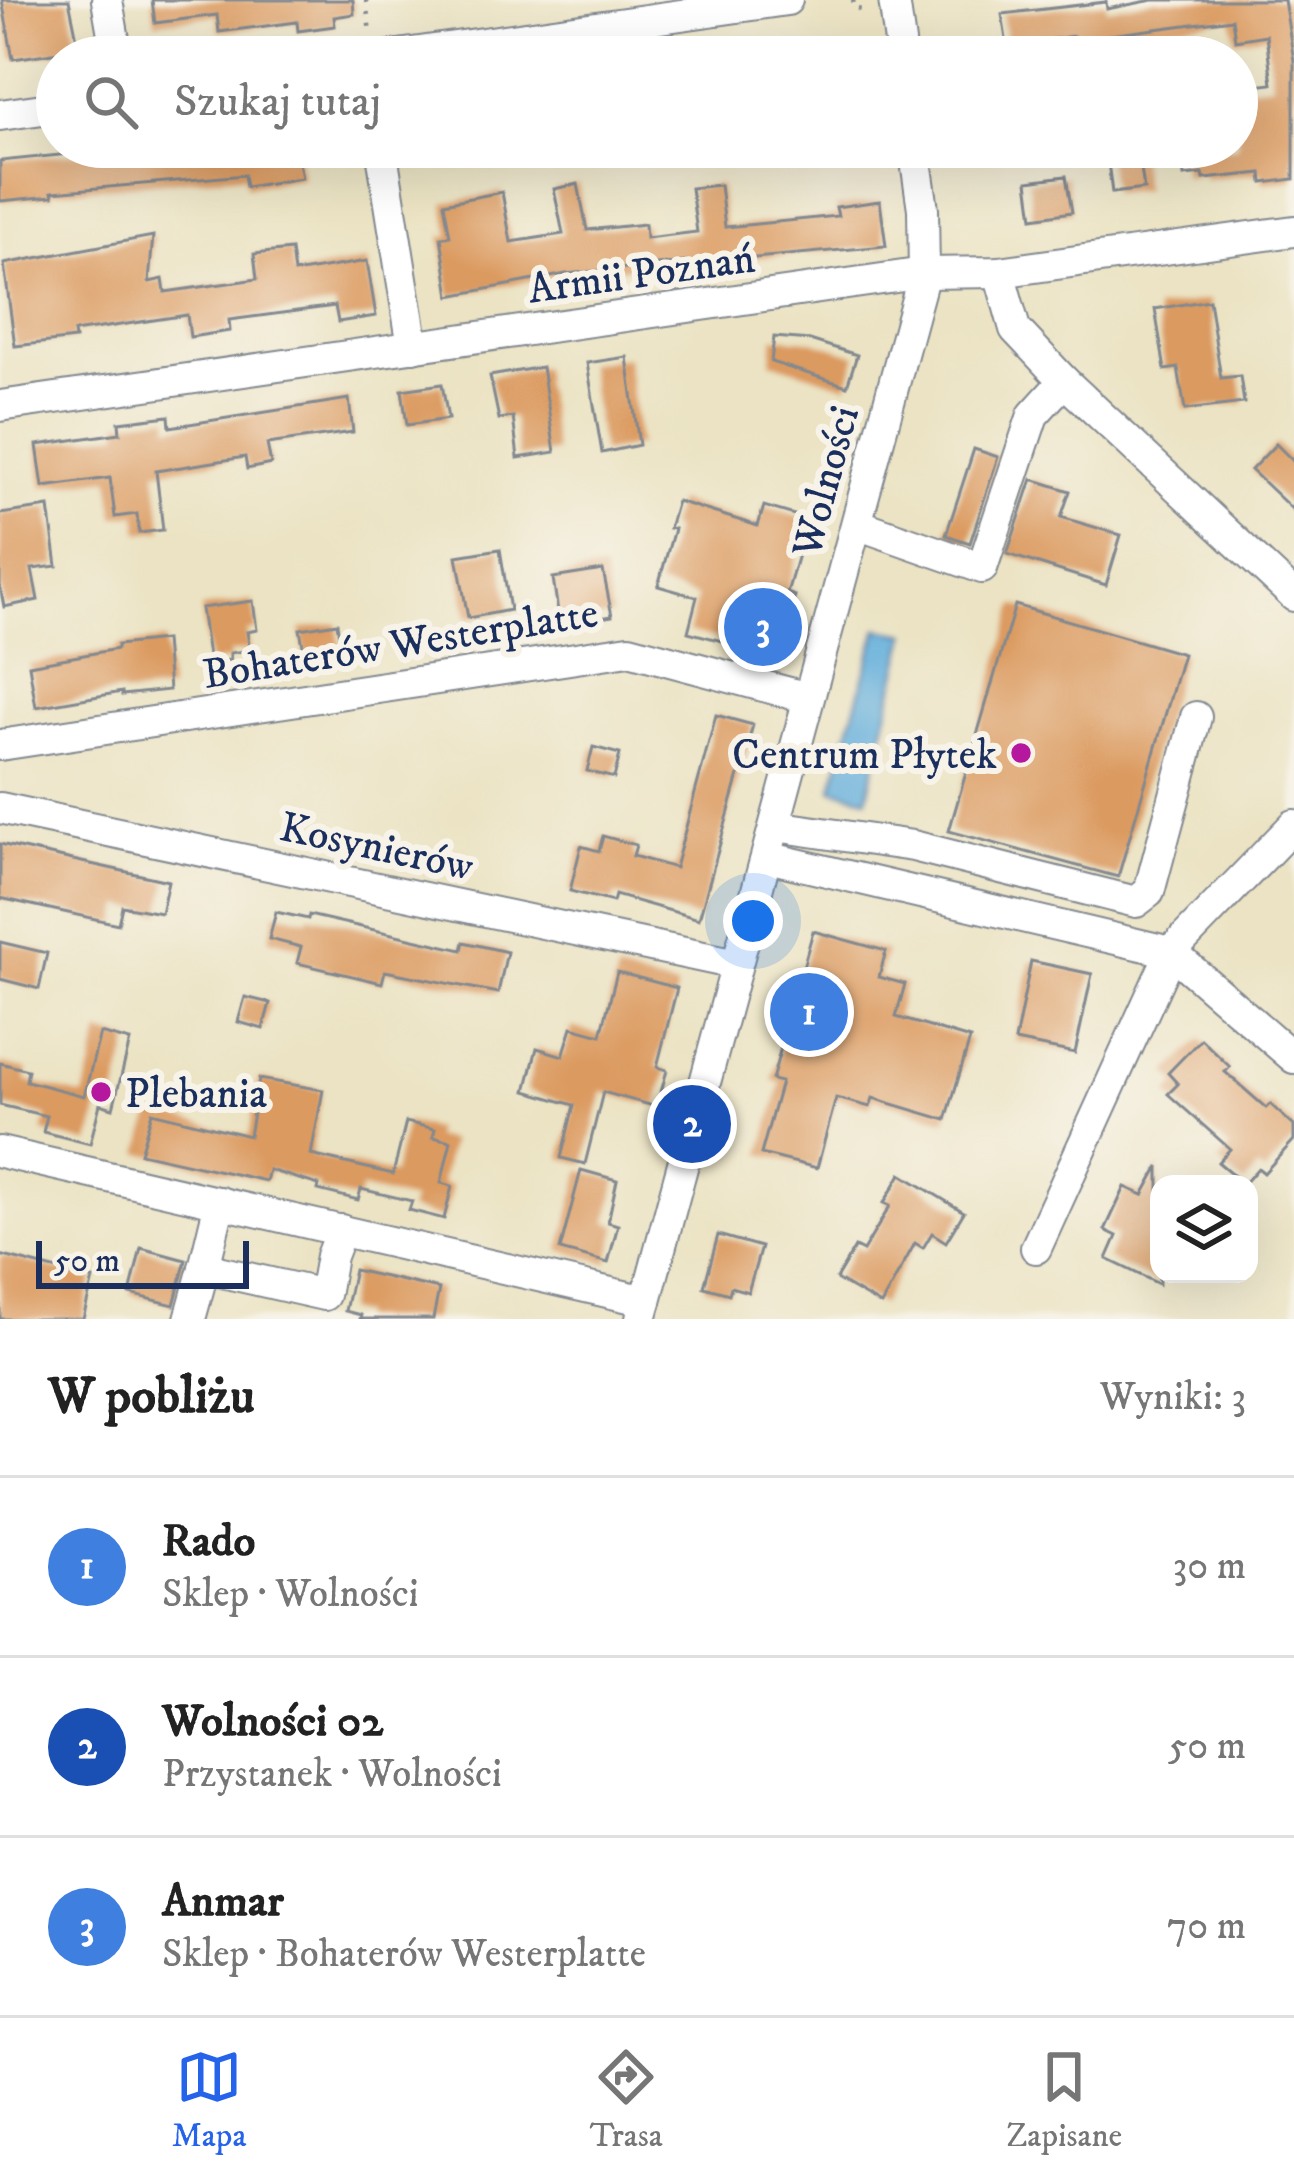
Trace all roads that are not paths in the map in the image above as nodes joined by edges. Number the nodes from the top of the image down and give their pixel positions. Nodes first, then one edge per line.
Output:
1 (107, 0) edge
2 (787, 0) edge
3 (894, 0) edge
4 (113, 36) edge
5 (492, 36) edge
6 (899, 36) edge
7 (36, 110) edge
8 (0, 115) edge
9 (384, 168) edge
10 (917, 168) edge
11 (1294, 231) edge
12 (999, 272) junction
13 (924, 273) junction
14 (413, 347) junction
15 (1064, 381) junction
16 (0, 406) edge
17 (856, 524) junction
18 (1294, 596) edge
19 (808, 698) junction
20 (1196, 717) dead end
21 (0, 745) edge
22 (0, 808) edge
23 (1294, 825) edge
24 (775, 826) junction
25 (767, 857) junction
26 (1171, 952) junction
27 (736, 964) junction
28 (1294, 1058) edge
29 (0, 1152) edge
30 (220, 1202) junction
31 (341, 1230) junction
32 (1036, 1248) dead end
33 (203, 1268) junction
34 (644, 1310) edge
35 (190, 1319) edge

1 - 4 street
2 - 5 street
3 - 6 street
7 - 8 street
9 - 14 street
10 - 13 street, Wolności
11 - 12 street, Armii Poznań
12 - 13 street, Armii Poznań
12 - 15 street
13 - 14 street, Armii Poznań
13 - 17 street, Wolności
14 - 16 street, Armii Poznań
15 - 17 street
15 - 18 street
17 - 19 street, Wolności
19 - 21 street, Bohaterów Westerplatte
19 - 24 street, Wolności
20 - 24 street
22 - 27 street, Kosynierów
23 - 26 street
24 - 25 street, Wolności
25 - 26 street
25 - 27 street, Wolności
26 - 28 street
26 - 32 street
27 - 34 street, Wolności
29 - 30 street
30 - 31 street
30 - 33 street
31 - 33 street
31 - 34 street
33 - 35 street

